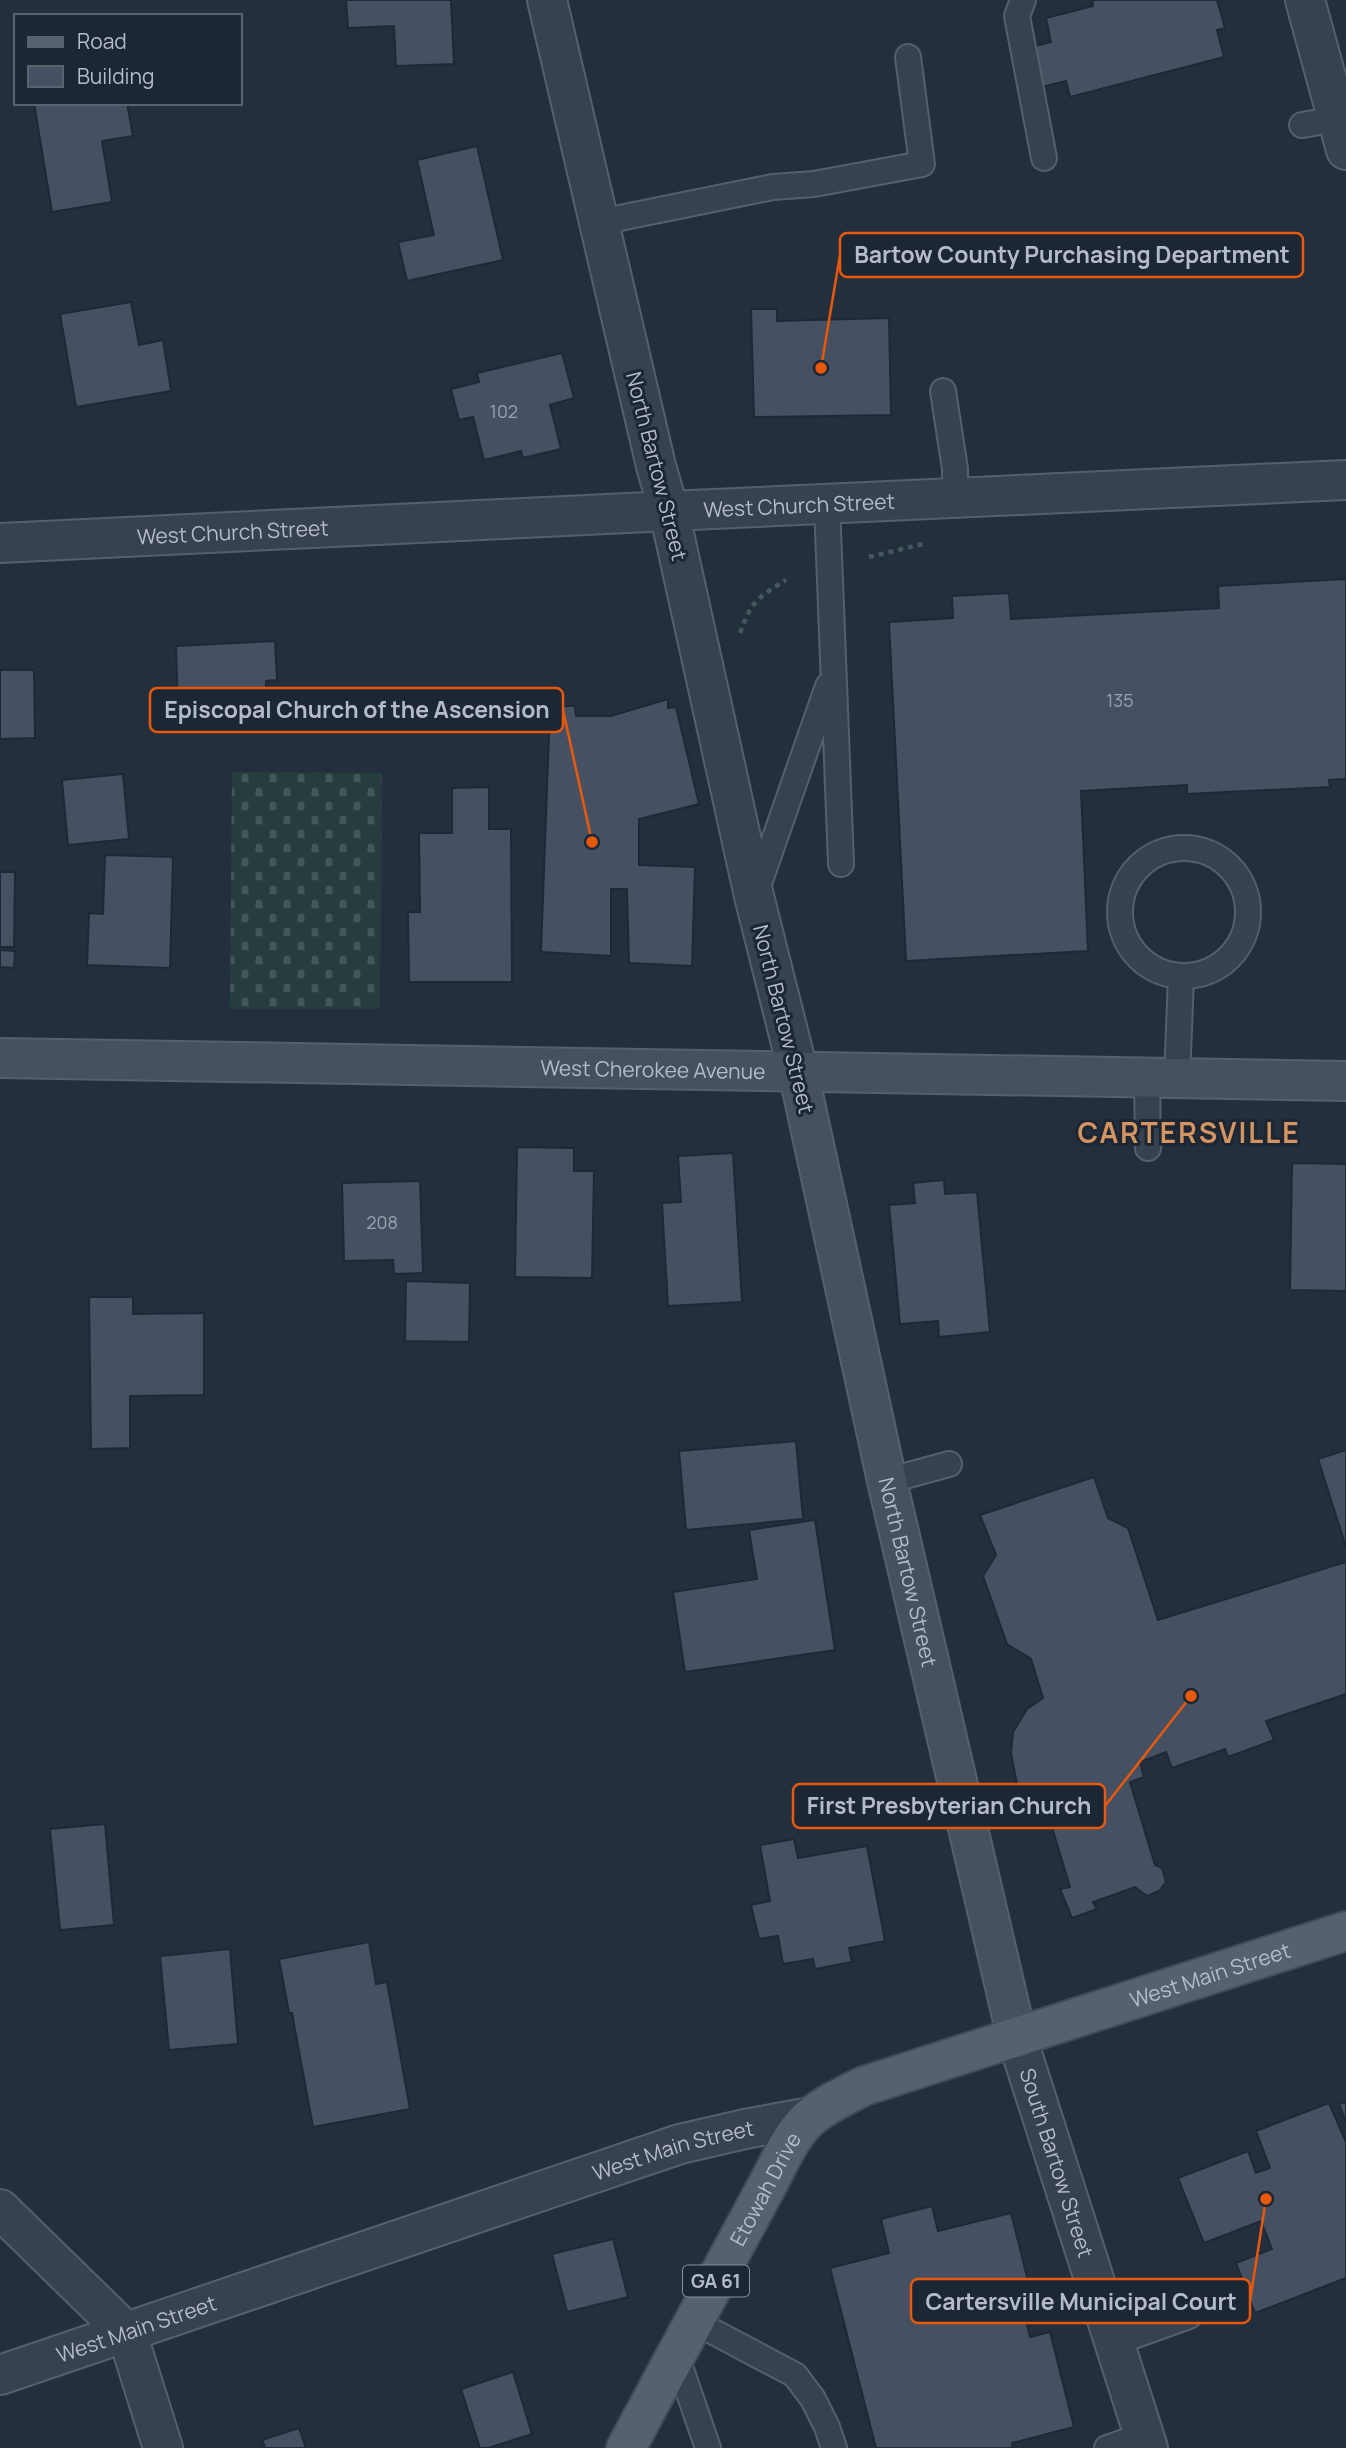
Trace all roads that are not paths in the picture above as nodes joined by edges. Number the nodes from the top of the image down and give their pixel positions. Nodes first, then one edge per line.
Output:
1 (547, 0) edge
2 (1023, 0) edge
3 (1305, 0) edge
4 (908, 57) dead end
5 (1328, 131) edge
6 (1044, 158) dead end
7 (600, 222) junction
8 (943, 391) dead end
9 (1346, 480) edge
10 (955, 499) junction
11 (827, 504) junction
12 (669, 511) junction
13 (0, 543) edge
14 (833, 672) junction
15 (841, 864) dead end
16 (754, 896) junction
17 (1181, 976) junction
18 (0, 1058) edge
19 (798, 1072) junction
20 (1162, 1078) junction
21 (1346, 1081) edge
22 (1148, 1148) dead end
23 (949, 1464) dead end
24 (887, 1481) junction
25 (1346, 1931) edge
26 (1017, 2038) junction
27 (810, 2118) junction
28 (0, 2209) edge
29 (1189, 2316) dead end
30 (695, 2322) junction
31 (127, 2333) junction
32 (1114, 2343) junction
33 (676, 2356) junction
34 (0, 2375) edge
35 (1146, 2442) edge
36 (163, 2448) edge
37 (626, 2448) edge
38 (708, 2448) edge
39 (834, 2448) edge
40 (1107, 2448) edge

1 - 7 street, North Bartow Street
2 - 6 lane
3 - 5 street
4 - 7 lane
7 - 12 street, North Bartow Street
8 - 10 lane
9 - 10 street, West Church Street
10 - 11 street, West Church Street
11 - 12 street, West Church Street
11 - 14 lane
12 - 13 street, West Church Street
12 - 16 street, North Bartow Street
14 - 15 lane
14 - 16 lane
16 - 19 street, North Bartow Street
17 - 17 lane
17 - 20 lane
18 - 19 main road, West Cherokee Avenue
19 - 20 main road, West Cherokee Avenue
19 - 24 main road, North Bartow Street
20 - 21 main road, West Cherokee Avenue
20 - 22 lane
23 - 24 lane
24 - 26 main road, North Bartow Street
25 - 26 main road, West Main Street / GA 61
26 - 27 main road, West Main Street / GA 61
26 - 32 street, South Bartow Street
27 - 30 main road, Etowah Drive / GA 61
27 - 31 street, West Main Street
28 - 31 street
29 - 32 lane
30 - 33 main road, Etowah Drive / GA 61
30 - 39 lane
31 - 34 street, West Main Street
31 - 36 street
32 - 35 street, South Bartow Street
33 - 37 main road, Etowah Drive / GA 61
33 - 38 lane
35 - 40 lane

